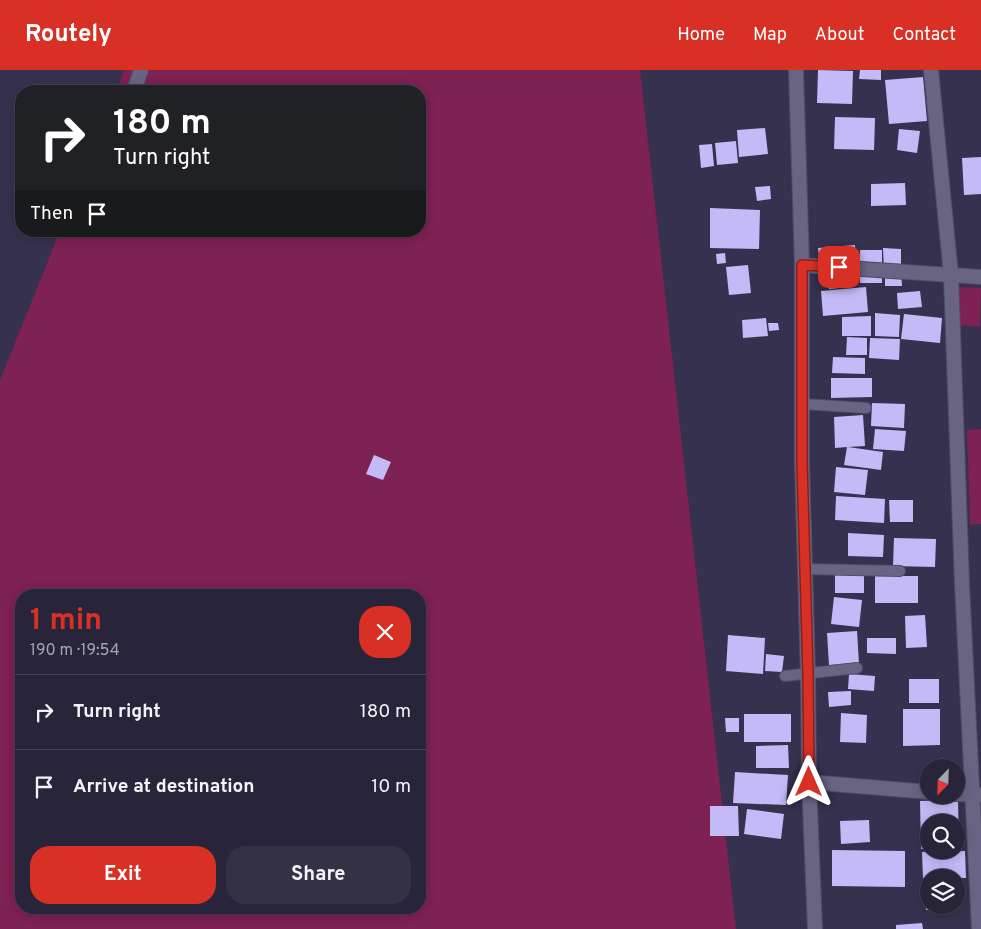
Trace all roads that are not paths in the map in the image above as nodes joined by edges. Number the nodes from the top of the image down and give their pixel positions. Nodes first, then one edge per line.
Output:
1 (141, 70) edge
2 (796, 70) edge
3 (931, 70) edge
4 (136, 85) edge
5 (802, 265) junction
6 (951, 275) junction
7 (981, 277) edge
8 (802, 404) junction
9 (866, 408) dead end
10 (804, 569) junction
11 (900, 571) dead end
12 (857, 668) dead end
13 (808, 674) junction
14 (785, 676) dead end
15 (809, 782) junction
16 (920, 791) edge
17 (976, 795) edge
18 (815, 929) edge
19 (979, 929) edge

1 - 4 street
2 - 5 street
3 - 6 street
5 - 6 street
5 - 8 street
6 - 7 street
6 - 17 street
8 - 9 lane
8 - 10 street
10 - 11 lane
10 - 13 street
12 - 13 lane
13 - 14 lane
13 - 15 street
15 - 16 street
15 - 18 street
17 - 19 street

